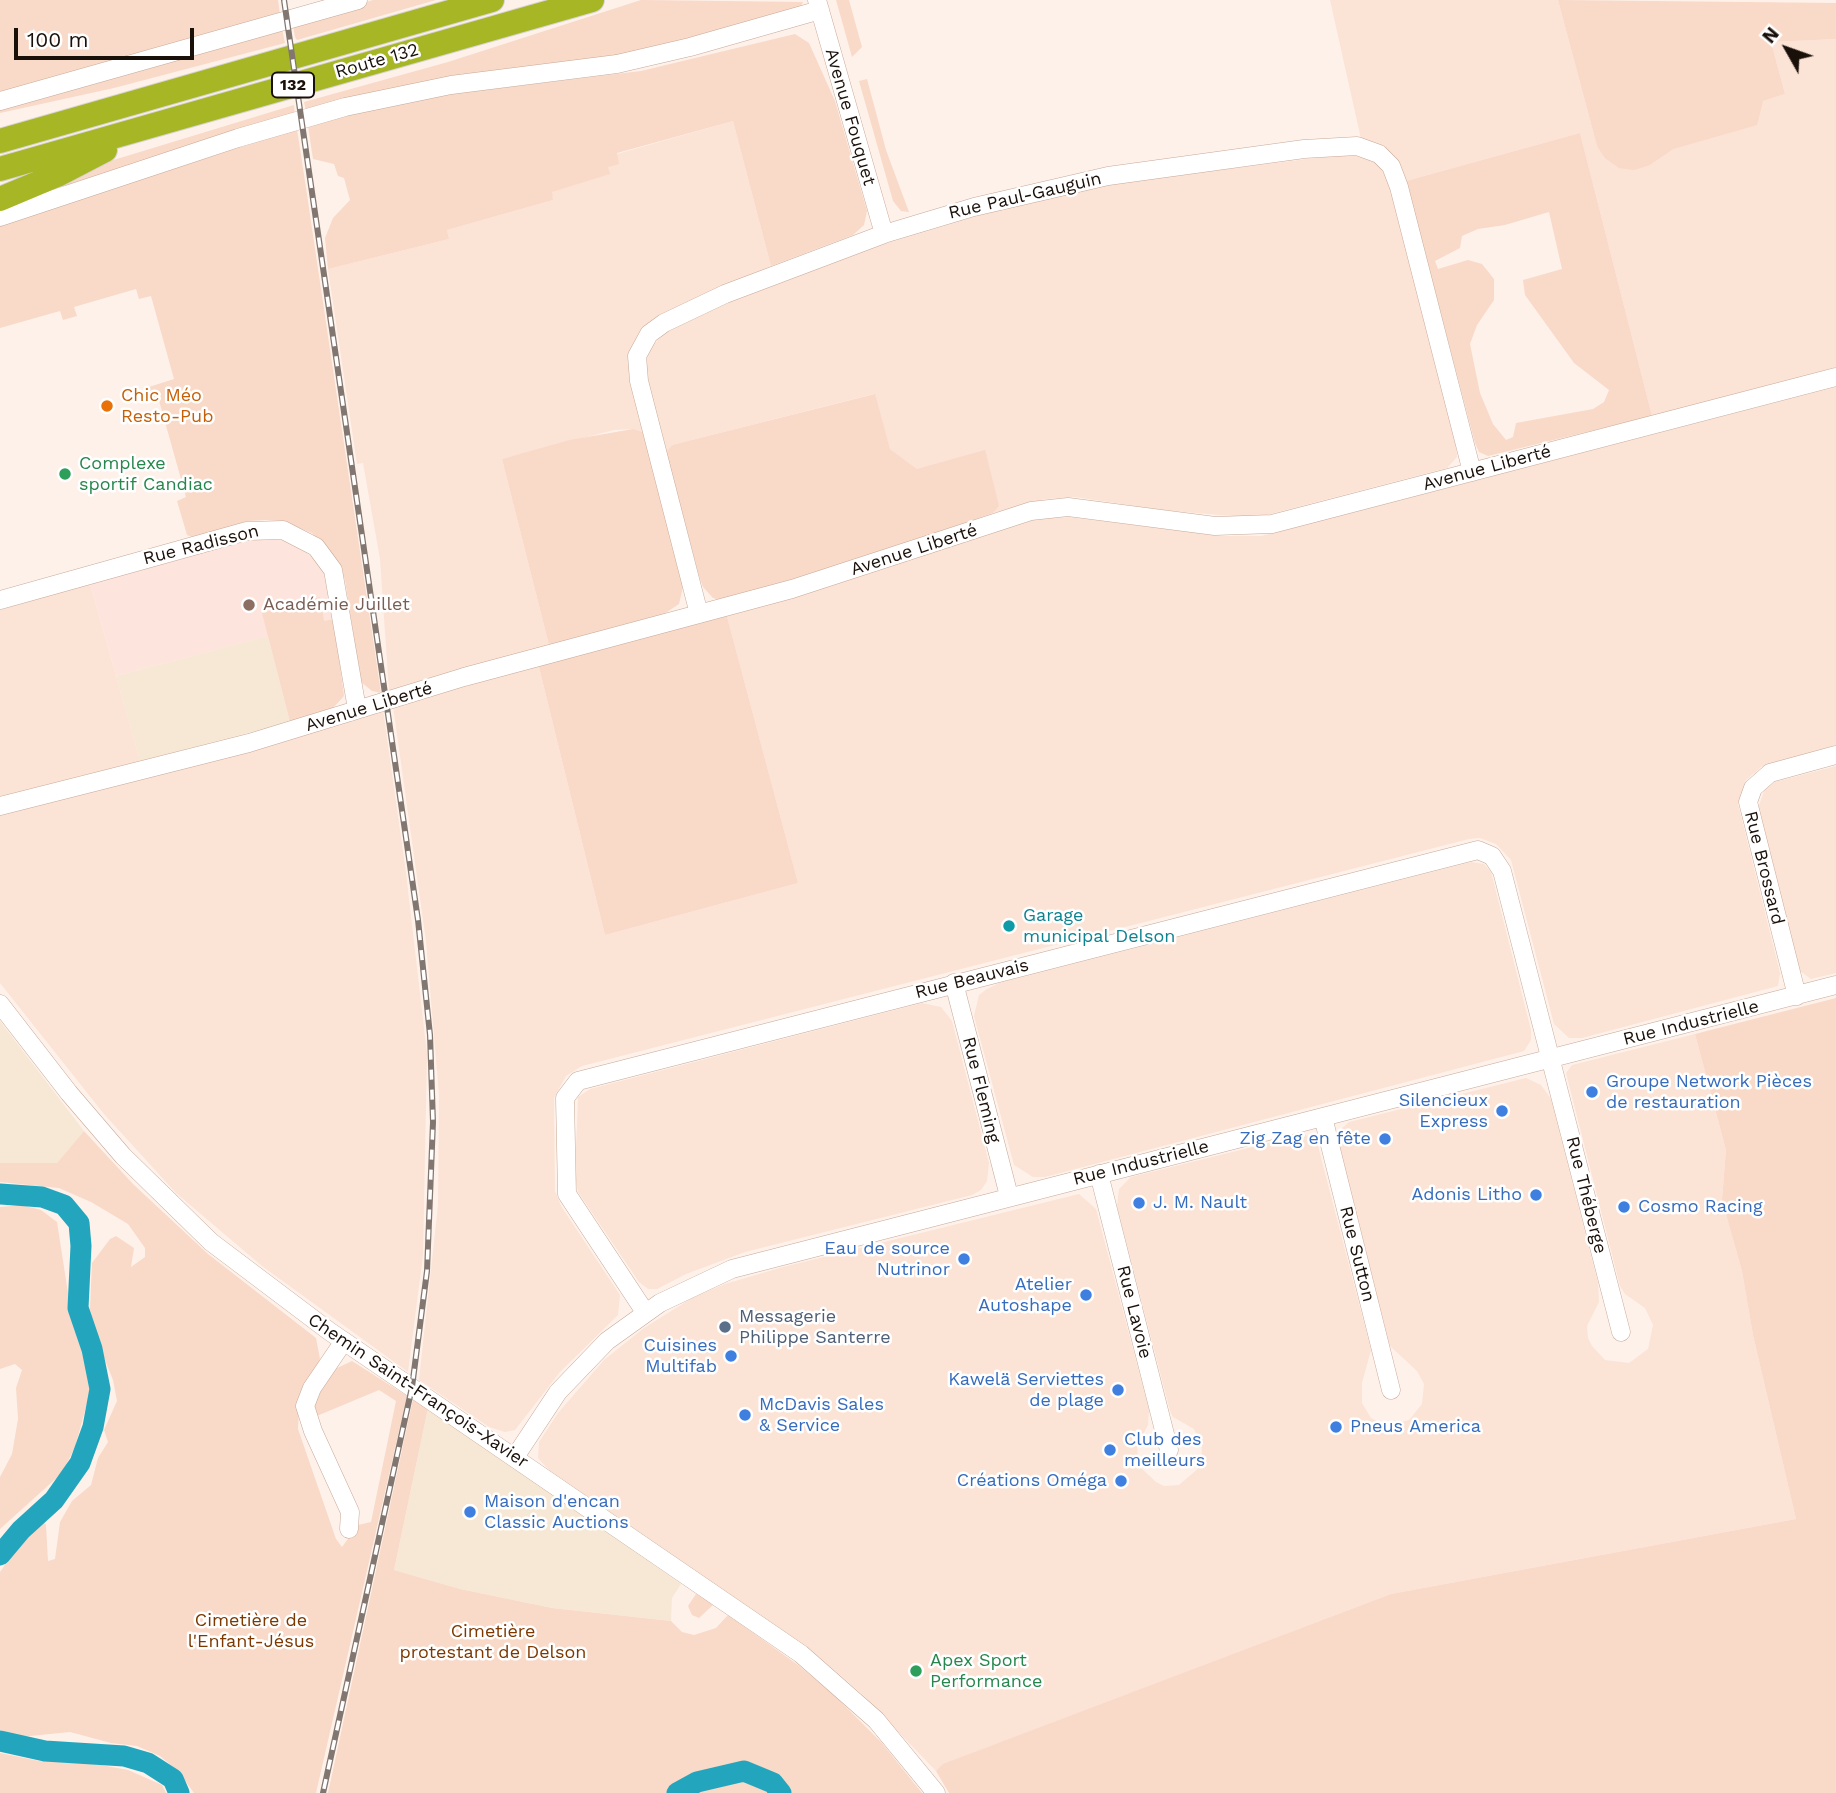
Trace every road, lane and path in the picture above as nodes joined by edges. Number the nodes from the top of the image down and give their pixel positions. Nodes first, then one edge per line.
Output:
1 (358, 0) edge
2 (492, 0) edge
3 (592, 0) edge
4 (818, 5) edge
5 (0, 100) edge
6 (60, 124) junction
7 (149, 126) junction
8 (0, 129) edge
9 (0, 141) edge
10 (0, 169) edge
11 (0, 199) edge
12 (0, 216) edge
13 (884, 234) junction
14 (1836, 377) edge
15 (1472, 472) junction
16 (0, 600) edge
17 (699, 614) junction
18 (357, 709) junction
19 (1836, 755) edge
20 (0, 806) edge
21 (954, 983) junction
22 (1836, 985) edge
23 (1797, 996) junction
24 (0, 1004) edge
25 (1550, 1059) junction
26 (1322, 1117) junction
27 (1099, 1174) junction
28 (1009, 1196) junction
29 (645, 1312) junction
30 (1621, 1332) dead end
31 (344, 1341) junction
32 (1391, 1390) dead end
33 (1169, 1450) dead end
34 (515, 1457) junction
35 (349, 1529) dead end
36 (936, 1793) edge

1 - 5 street
2 - 6 highway, Route 132 / 132
3 - 7 highway, Route 132 / 132
4 - 12 street
4 - 13 street, Avenue Fouquet
6 - 8 highway
6 - 9 highway, Route 132 / 132
7 - 10 highway, Route 132 / 132
7 - 11 highway
13 - 15 street, Rue Paul-Gauguin
13 - 17 street, Rue Paul-Gauguin
14 - 15 street, Avenue Liberté
15 - 17 street, Avenue Liberté
16 - 18 street, Rue Radisson
17 - 18 street, Avenue Liberté
18 - 20 street, Avenue Liberté
19 - 23 street, Rue Brossard
21 - 25 street, Rue Beauvais
21 - 28 street, Rue Fleming
21 - 29 street, Rue Beauvais
22 - 23 street, Rue Industrielle
23 - 25 street, Rue Industrielle
24 - 31 street, Chemin Saint-François-Xavier
25 - 26 street, Rue Industrielle
25 - 30 street, Rue Théberge
26 - 27 street, Rue Industrielle
26 - 32 street, Rue Sutton
27 - 28 street, Rue Industrielle
27 - 33 street, Rue Lavoie
28 - 29 street, Rue Industrielle
29 - 34 street, Rue Industrielle
31 - 34 street, Chemin Saint-François-Xavier
31 - 35 street
34 - 36 street, Chemin Saint-François-Xavier

